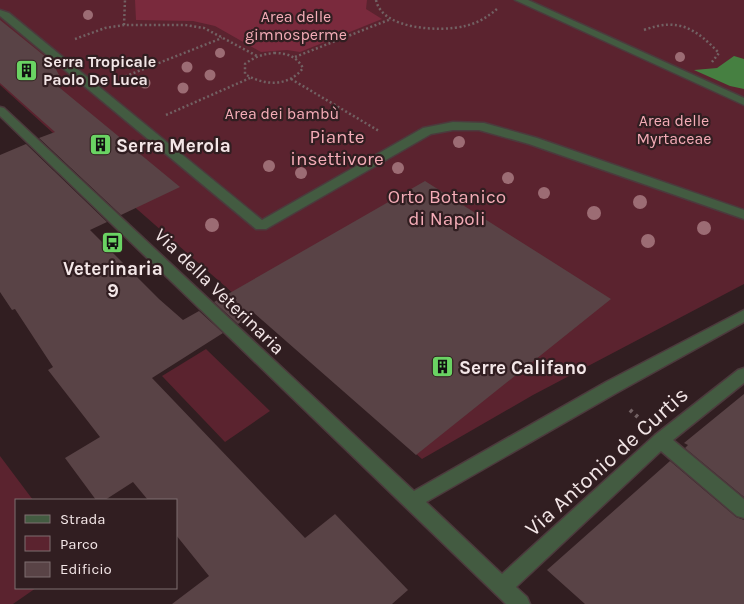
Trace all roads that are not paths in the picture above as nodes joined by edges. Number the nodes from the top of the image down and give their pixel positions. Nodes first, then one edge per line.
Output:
1 (520, 0) edge
2 (0, 13) edge
3 (744, 102) edge
4 (0, 110) edge
5 (744, 215) edge
6 (744, 315) edge
7 (744, 374) edge
8 (661, 440) junction
9 (412, 501) junction
10 (744, 510) edge
11 (502, 587) junction
12 (520, 604) edge

1 - 3 street
2 - 5 street
4 - 9 street, Via della Veterinaria
6 - 9 street
7 - 8 street, Via Antonio de Curtis
8 - 10 street
8 - 11 street, Via Antonio de Curtis
9 - 11 street, Via della Veterinaria
11 - 12 street, Via della Veterinaria

